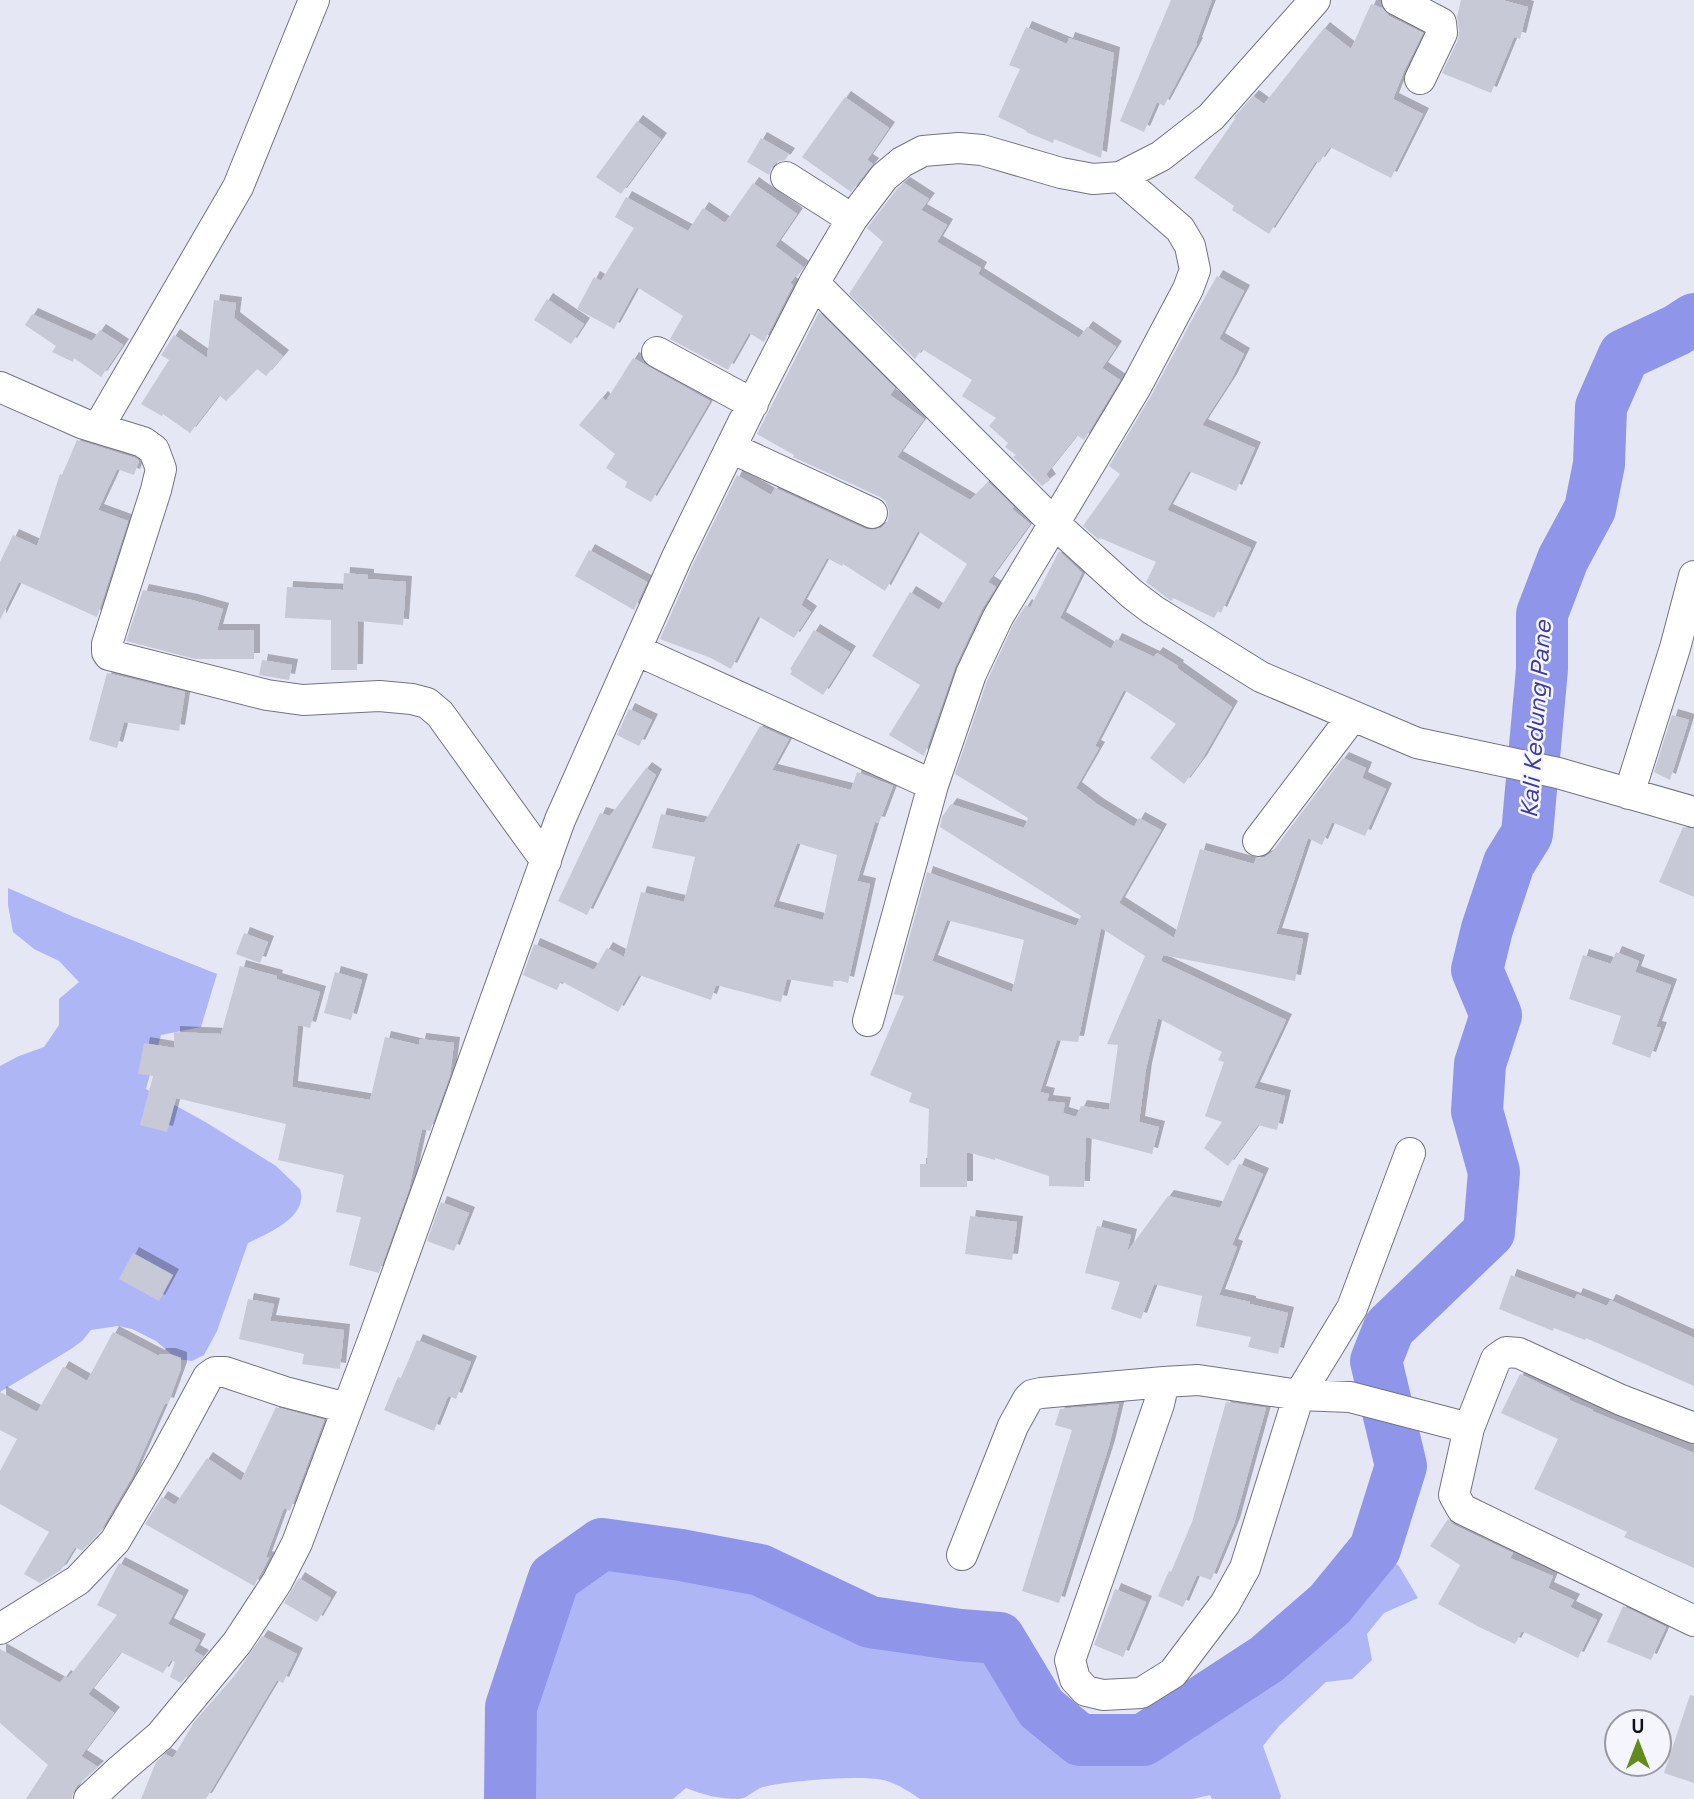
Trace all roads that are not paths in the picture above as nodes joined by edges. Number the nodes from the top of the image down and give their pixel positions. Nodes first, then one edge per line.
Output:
1 (314, 0) edge
2 (1315, 0) edge
3 (1397, 0) edge
4 (1420, 79) dead end
5 (786, 177) dead end
6 (1120, 177) junction
7 (852, 219) junction
8 (814, 284) junction
9 (657, 352) dead end
10 (0, 387) edge
11 (752, 404) junction
12 (98, 428) junction
13 (731, 448) junction
14 (872, 513) dead end
15 (1055, 524) junction
16 (1694, 576) edge
17 (636, 650) junction
18 (1352, 717) junction
19 (933, 785) junction
20 (1629, 794) junction
21 (1694, 812) edge
22 (1258, 841) dead end
23 (546, 861) junction
24 (868, 1021) dead end
25 (1410, 1153) dead end
26 (1164, 1382) junction
27 (1299, 1395) junction
28 (347, 1408) junction
29 (1459, 1425) junction
30 (1694, 1428) edge
31 (962, 1555) dead end
32 (1694, 1621) edge
33 (0, 1629) edge
34 (89, 1799) edge

1 - 12 street
2 - 6 street
3 - 4 street
5 - 7 street
6 - 7 street
6 - 15 street
7 - 8 street
8 - 11 street
8 - 15 street
9 - 11 street
10 - 12 street
11 - 13 street
12 - 23 street
13 - 14 street
13 - 17 street
15 - 18 street
15 - 19 street
16 - 20 street
17 - 19 street
17 - 23 street
18 - 20 street
18 - 22 street
19 - 24 street
20 - 21 street
23 - 28 street
25 - 27 street
26 - 27 street
26 - 27 street
26 - 31 street
27 - 29 street
28 - 33 street
28 - 34 street
29 - 30 street
29 - 32 street

